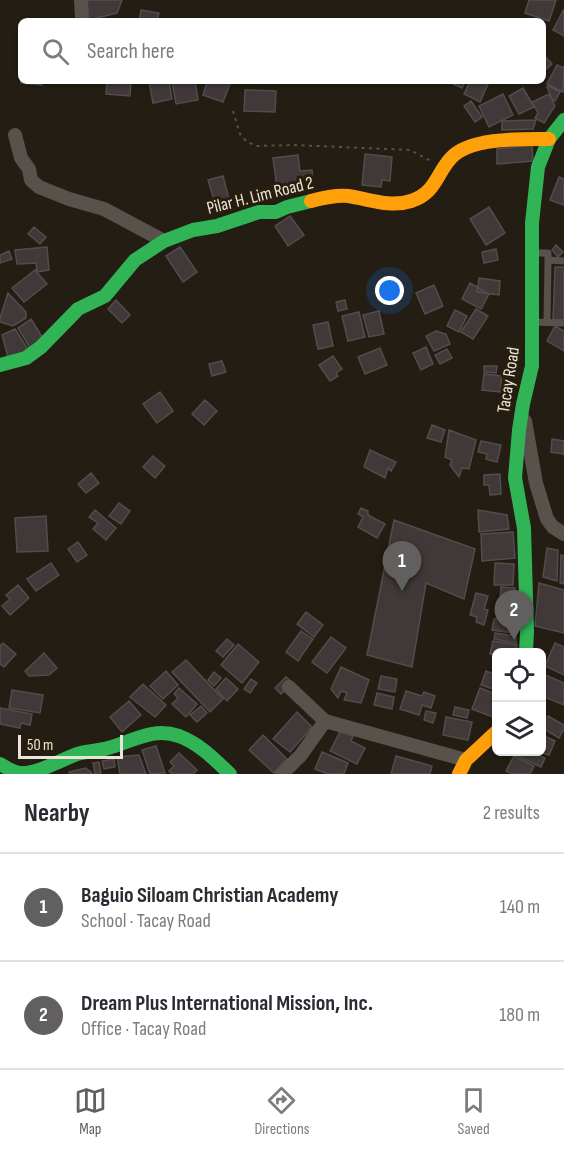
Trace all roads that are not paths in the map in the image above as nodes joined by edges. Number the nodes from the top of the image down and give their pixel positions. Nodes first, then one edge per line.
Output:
1 (81, 0) edge
2 (82, 17) dead end
3 (564, 120) edge
4 (15, 135) dead end
5 (549, 139) junction
6 (164, 241) junction
7 (533, 253) junction
8 (548, 260) junction
9 (564, 261) edge
10 (540, 322) junction
11 (564, 323) edge
12 (0, 365) edge
13 (523, 404) junction
14 (564, 534) edge
15 (526, 648) edge
16 (289, 687) dead end
17 (325, 721) junction
18 (492, 736) edge
19 (466, 760) junction
20 (0, 764) edge
21 (230, 774) edge
22 (282, 774) edge
23 (459, 774) edge

1 - 2 street
3 - 5 street, Tacay Road
4 - 6 street
5 - 6 street, Pilar H. Lim Road 2
5 - 7 street, Tacay Road
6 - 12 street, Pilar H. Lim Road 2
7 - 8 lane
7 - 10 street, Tacay Road
8 - 9 lane
8 - 10 lane
10 - 11 lane
10 - 13 street, Tacay Road
13 - 14 street
13 - 15 street, Tacay Road
16 - 17 street
17 - 19 street
17 - 22 street
18 - 19 street
19 - 23 street
20 - 21 street

